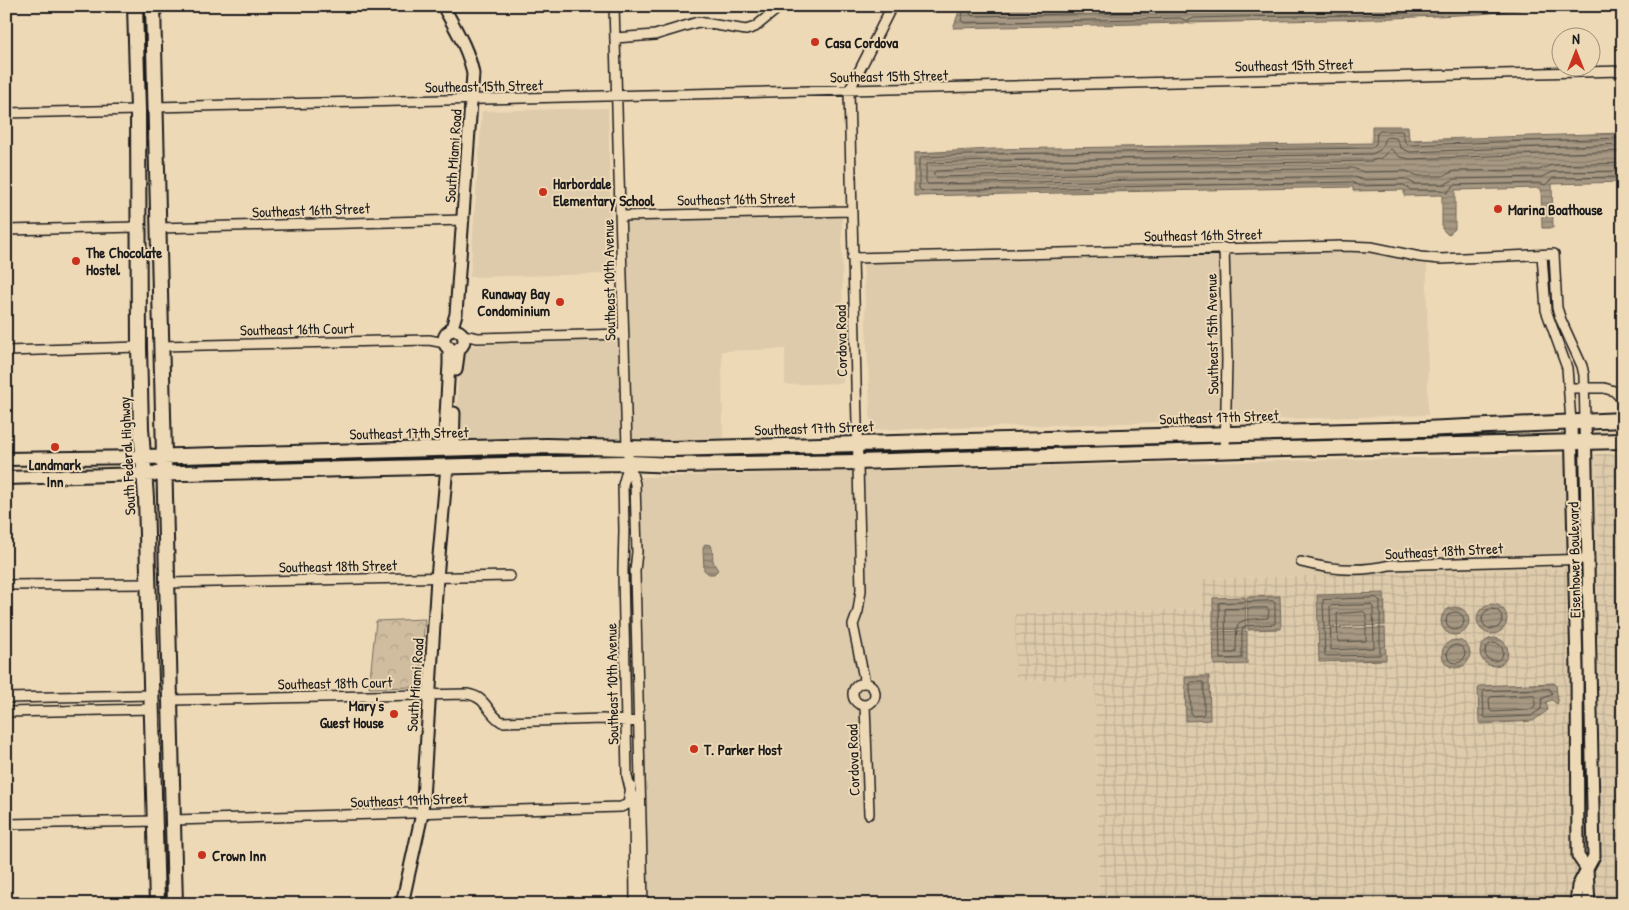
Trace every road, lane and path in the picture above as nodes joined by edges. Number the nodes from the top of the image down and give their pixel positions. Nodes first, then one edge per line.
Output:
1 (135, 6) edge
2 (153, 6) edge
3 (443, 6) edge
4 (614, 6) edge
5 (790, 6) edge
6 (892, 6) edge
7 (615, 38) junction
8 (1623, 71) edge
9 (849, 91) junction
10 (138, 94) junction
11 (617, 96) junction
12 (472, 100) junction
13 (155, 107) junction
14 (138, 110) junction
15 (6, 113) edge
16 (156, 137) junction
17 (851, 211) junction
18 (621, 216) junction
19 (464, 220) junction
20 (138, 227) junction
21 (158, 228) junction
22 (6, 230) edge
23 (1224, 248) junction
24 (1554, 254) joint
25 (1542, 255) junction
26 (852, 258) junction
27 (624, 334) junction
28 (454, 339) junction
29 (161, 346) junction
30 (139, 347) junction
31 (6, 351) edge
32 (1569, 388) junction
33 (1583, 388) junction
34 (1623, 400) edge
35 (1623, 420) edge
36 (1585, 421) junction
37 (1571, 422) junction
38 (1446, 428) junction
39 (1226, 433) junction
40 (1040, 438) junction
41 (1015, 439) junction
42 (1623, 441) edge
43 (1572, 442) junction
44 (1586, 442) junction
45 (857, 443) junction
46 (1400, 446) junction
47 (626, 447) junction
48 (473, 448) junction
49 (448, 449) junction
50 (1225, 450) junction
51 (163, 456) junction
52 (144, 457) junction
53 (1010, 457) junction
54 (987, 458) junction
55 (6, 459) edge
56 (44, 459) junction
57 (857, 462) junction
58 (629, 463) junction
59 (447, 466) junction
60 (164, 473) junction
61 (144, 474) junction
62 (45, 477) junction
63 (6, 478) edge
64 (1588, 558) junction
65 (1575, 559) junction
66 (1301, 562) dead end
67 (510, 576) dead end
68 (437, 578) junction
69 (167, 583) junction
70 (148, 584) junction
71 (6, 585) edge
72 (625, 665) junction
73 (637, 665) junction
74 (151, 676) junction
75 (865, 683) junction
76 (152, 695) junction
77 (429, 695) junction
78 (6, 698) edge
79 (170, 700) junction
80 (865, 705) junction
81 (152, 709) junction
82 (6, 712) edge
83 (626, 721) junction
84 (170, 722) junction
85 (638, 722) junction
86 (631, 786) junction
87 (422, 814) junction
88 (869, 814) dead end
89 (173, 820) junction
90 (155, 821) junction
91 (6, 824) edge
92 (1587, 869) junction
93 (157, 904) edge
94 (175, 904) edge
95 (402, 904) edge
96 (635, 904) edge
97 (642, 904) edge
98 (1576, 904) edge
99 (1589, 904) edge

1 - 10 main road, South Federal Highway
2 - 13 main road
3 - 12 street, South Miami Road
4 - 7 street, Southeast 10th Avenue
5 - 7 street
6 - 9 street, Cordova Road
7 - 11 street, Southeast 10th Avenue
8 - 9 street, Southeast 15th Street
9 - 11 street, Southeast 15th Street
9 - 17 street, Cordova Road
10 - 13 main road
10 - 14 main road, South Federal Highway
11 - 12 street, Southeast 15th Street
11 - 18 street, Southeast 10th Avenue
12 - 13 street, Southeast 15th Street
12 - 19 street, South Miami Road
13 - 16 main road
14 - 15 street
14 - 16 main road
14 - 20 main road, South Federal Highway
16 - 21 main road
17 - 18 street, Southeast 16th Street
17 - 26 street, Cordova Road
18 - 27 street, Southeast 10th Avenue
19 - 21 street, Southeast 16th Street
19 - 28 street, South Miami Road
20 - 22 street
20 - 30 main road, South Federal Highway
21 - 29 main road
23 - 25 street, Southeast 16th Street
23 - 26 street, Southeast 16th Street
23 - 39 street, Southeast 15th Avenue
24 - 25 street, Southeast 16th Street
24 - 33 street, Eisenhower Boulevard
25 - 32 street, Eisenhower Boulevard
26 - 45 street, Cordova Road
27 - 28 street, Southeast 16th Court
27 - 47 street, Southeast 10th Avenue
28 - 29 street, Southeast 16th Court
28 - 49 street, South Miami Road
29 - 51 main road
30 - 31 street
30 - 52 main road, South Federal Highway
32 - 33 street
32 - 37 street, Eisenhower Boulevard
33 - 34 street
33 - 36 street, Eisenhower Boulevard
35 - 36 main road, Southeast 17th Street
36 - 37 main road, Southeast 17th Street
36 - 44 street, Eisenhower Boulevard
37 - 38 main road, Southeast 17th Street
37 - 43 street, Eisenhower Boulevard
38 - 39 main road, Southeast 17th Street
38 - 46 main road
39 - 40 main road, Southeast 17th Street
39 - 50 street, Southeast 15th Avenue
40 - 41 main road, Southeast 17th Street
40 - 53 main road
41 - 45 main road, Southeast 17th Street
41 - 54 main road
42 - 44 main road
43 - 44 main road
43 - 46 main road
43 - 65 street, Eisenhower Boulevard
44 - 64 street, Eisenhower Boulevard
45 - 47 main road, Southeast 17th Street
45 - 57 street, Cordova Road
46 - 50 main road
47 - 48 main road, Southeast 17th Street
47 - 58 street, Southeast 10th Avenue
48 - 49 main road, Southeast 17th Street
48 - 59 main road
49 - 51 main road, Southeast 17th Street
50 - 53 main road
51 - 52 main road, Southeast 17th Street
51 - 60 main road
52 - 56 main road, Southeast 17th Street
52 - 61 main road, South Federal Highway
53 - 54 main road
54 - 57 main road
55 - 56 main road, Southeast 17th Street
56 - 62 main road
57 - 58 main road
57 - 75 street, Cordova Road
58 - 59 main road
58 - 72 street, Southeast 10th Avenue
58 - 73 street, Southeast 10th Avenue
59 - 60 main road
59 - 68 street, South Miami Road
60 - 61 main road
60 - 69 main road
61 - 62 main road
61 - 70 main road, South Federal Highway
62 - 63 main road
64 - 65 street, Southeast 18th Street
64 - 92 street, Eisenhower Boulevard
65 - 66 street, Southeast 18th Street
65 - 92 street, Eisenhower Boulevard
67 - 68 street, Southeast 18th Street
68 - 69 street, Southeast 18th Street
68 - 77 street, South Miami Road
69 - 79 main road
70 - 71 street
70 - 74 main road, South Federal Highway
72 - 73 street
72 - 83 street, Southeast 10th Avenue
73 - 85 street, Southeast 10th Avenue
74 - 76 main road, South Federal Highway
74 - 79 main road
75 - 80 street
75 - 80 street
76 - 78 street
76 - 81 main road, South Federal Highway
76 - 84 main road
77 - 79 street, Southeast 18th Court
77 - 83 street, Southeast 18th Court
77 - 87 street, South Miami Road
79 - 84 main road
80 - 88 street, Cordova Road
81 - 82 street
81 - 90 main road, South Federal Highway
83 - 85 street, Southeast 18th Court
83 - 86 street, Southeast 10th Avenue
84 - 89 main road
85 - 97 street, Southeast 10th Avenue
86 - 87 street, Southeast 19th Street
86 - 96 street, Southeast 10th Avenue
87 - 89 street, Southeast 19th Street
87 - 95 street, South Miami Road
89 - 94 main road
90 - 91 street
90 - 93 main road, South Federal Highway
92 - 98 street
92 - 99 street, Eisenhower Boulevard

